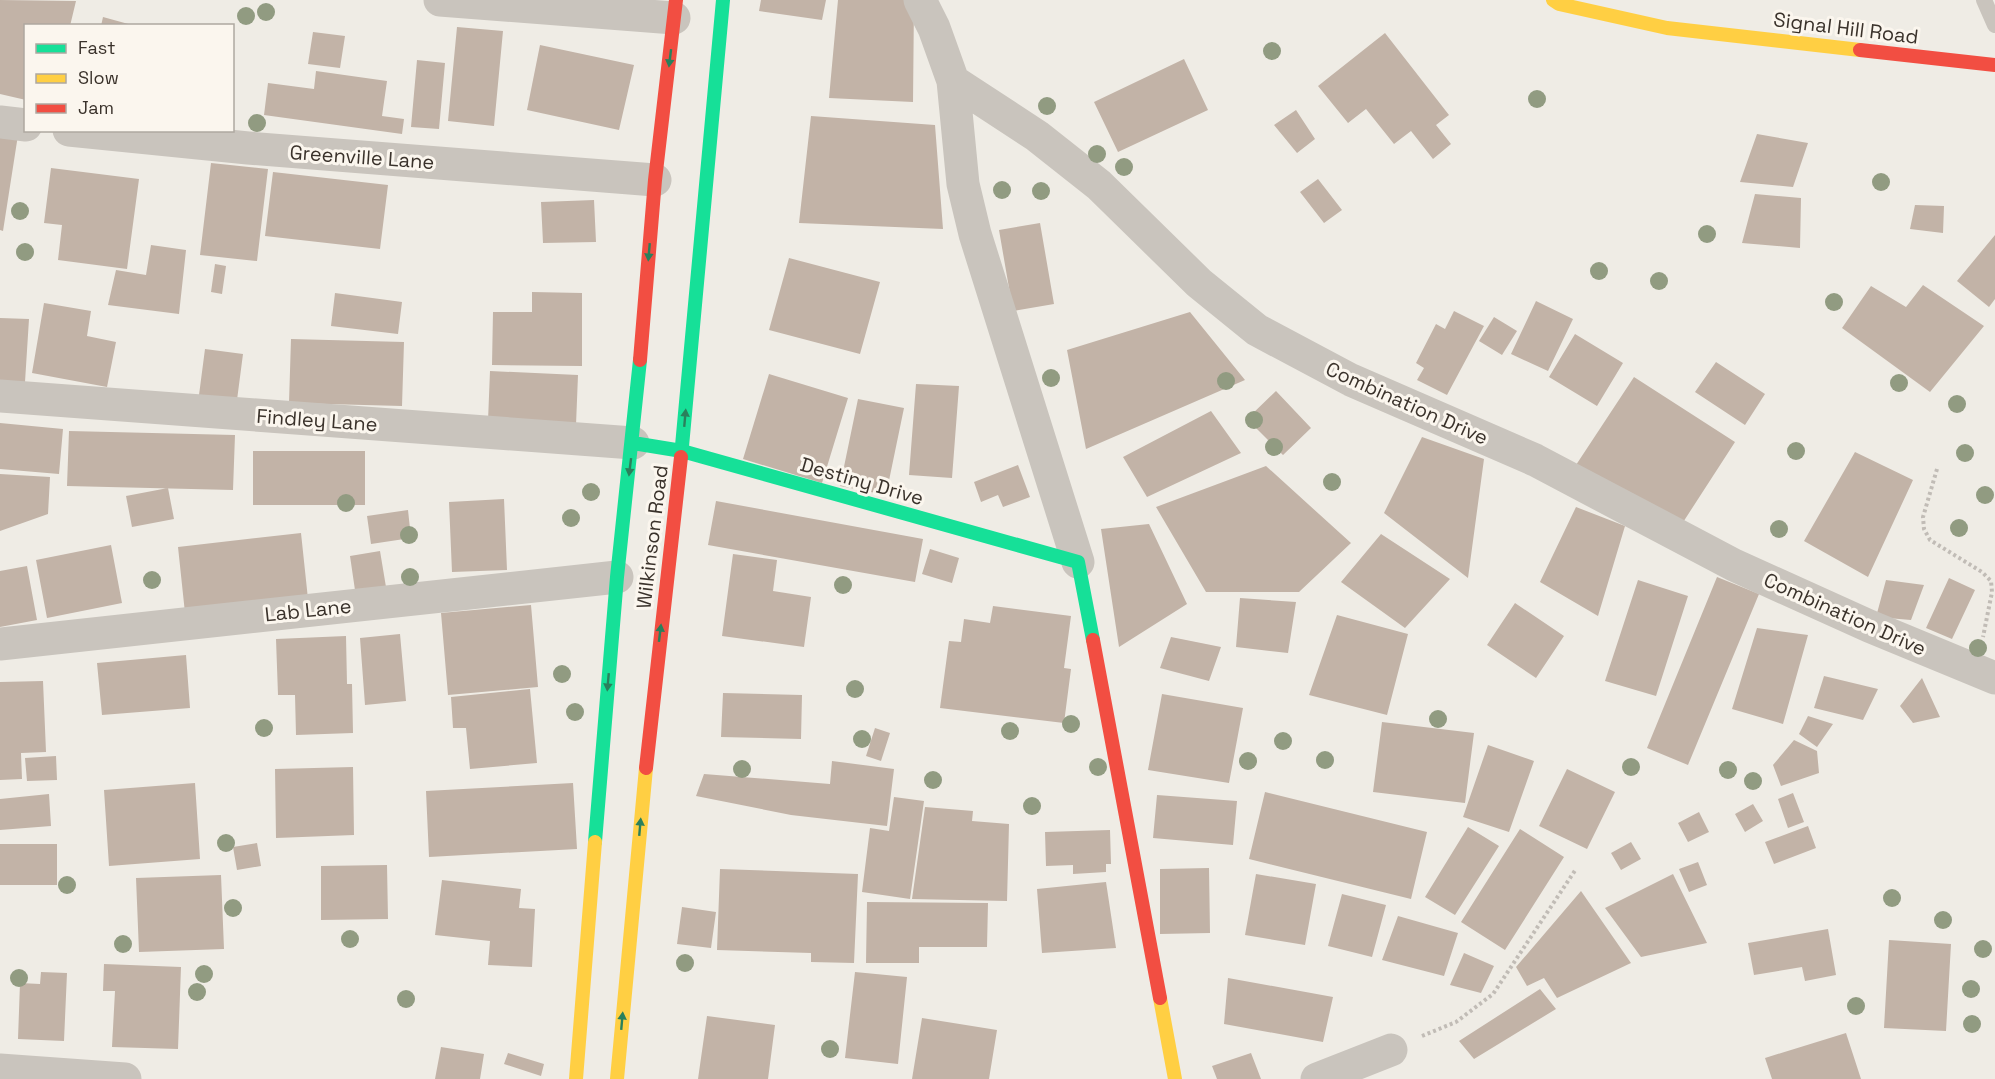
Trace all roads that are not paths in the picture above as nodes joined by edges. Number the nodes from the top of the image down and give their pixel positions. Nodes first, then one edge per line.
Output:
1 (440, 0) edge
2 (723, 0) edge
3 (920, 0) edge
4 (1552, 0) edge
5 (1984, 0) edge
6 (675, 9) edge
7 (1995, 25) edge
8 (1995, 65) edge
9 (953, 81) junction
10 (0, 122) edge
11 (24, 125) edge
12 (89, 132) edge
13 (655, 180) junction
14 (0, 396) edge
15 (633, 443) junction
16 (682, 451) junction
17 (1078, 562) junction
18 (616, 577) junction
19 (0, 644) edge
20 (1986, 674) edge
21 (1391, 1050) road end
22 (0, 1070) edge
23 (125, 1079) edge
24 (576, 1079) edge
25 (617, 1079) edge
26 (1175, 1079) edge
27 (1317, 1079) edge

1 - 6 street
16 -> 2 main road, Wilkinson Road
3 - 9 street
4 - 8 main road, Signal Hill Road
5 - 7 lane
6 -> 13 main road, Wilkinson Road
9 - 17 street
9 - 20 street, Combination Drive
10 - 11 street
12 - 13 street, Greenville Lane
13 -> 15 main road, Wilkinson Road
14 - 15 street, Findley Lane
15 - 16 main road, Destiny Drive
15 -> 18 main road, Wilkinson Road
16 - 17 main road, Destiny Drive
25 -> 16 main road, Wilkinson Road
17 - 26 main road
18 - 19 street, Lab Lane
18 -> 24 main road, Wilkinson Road
21 - 27 street
22 - 23 street

